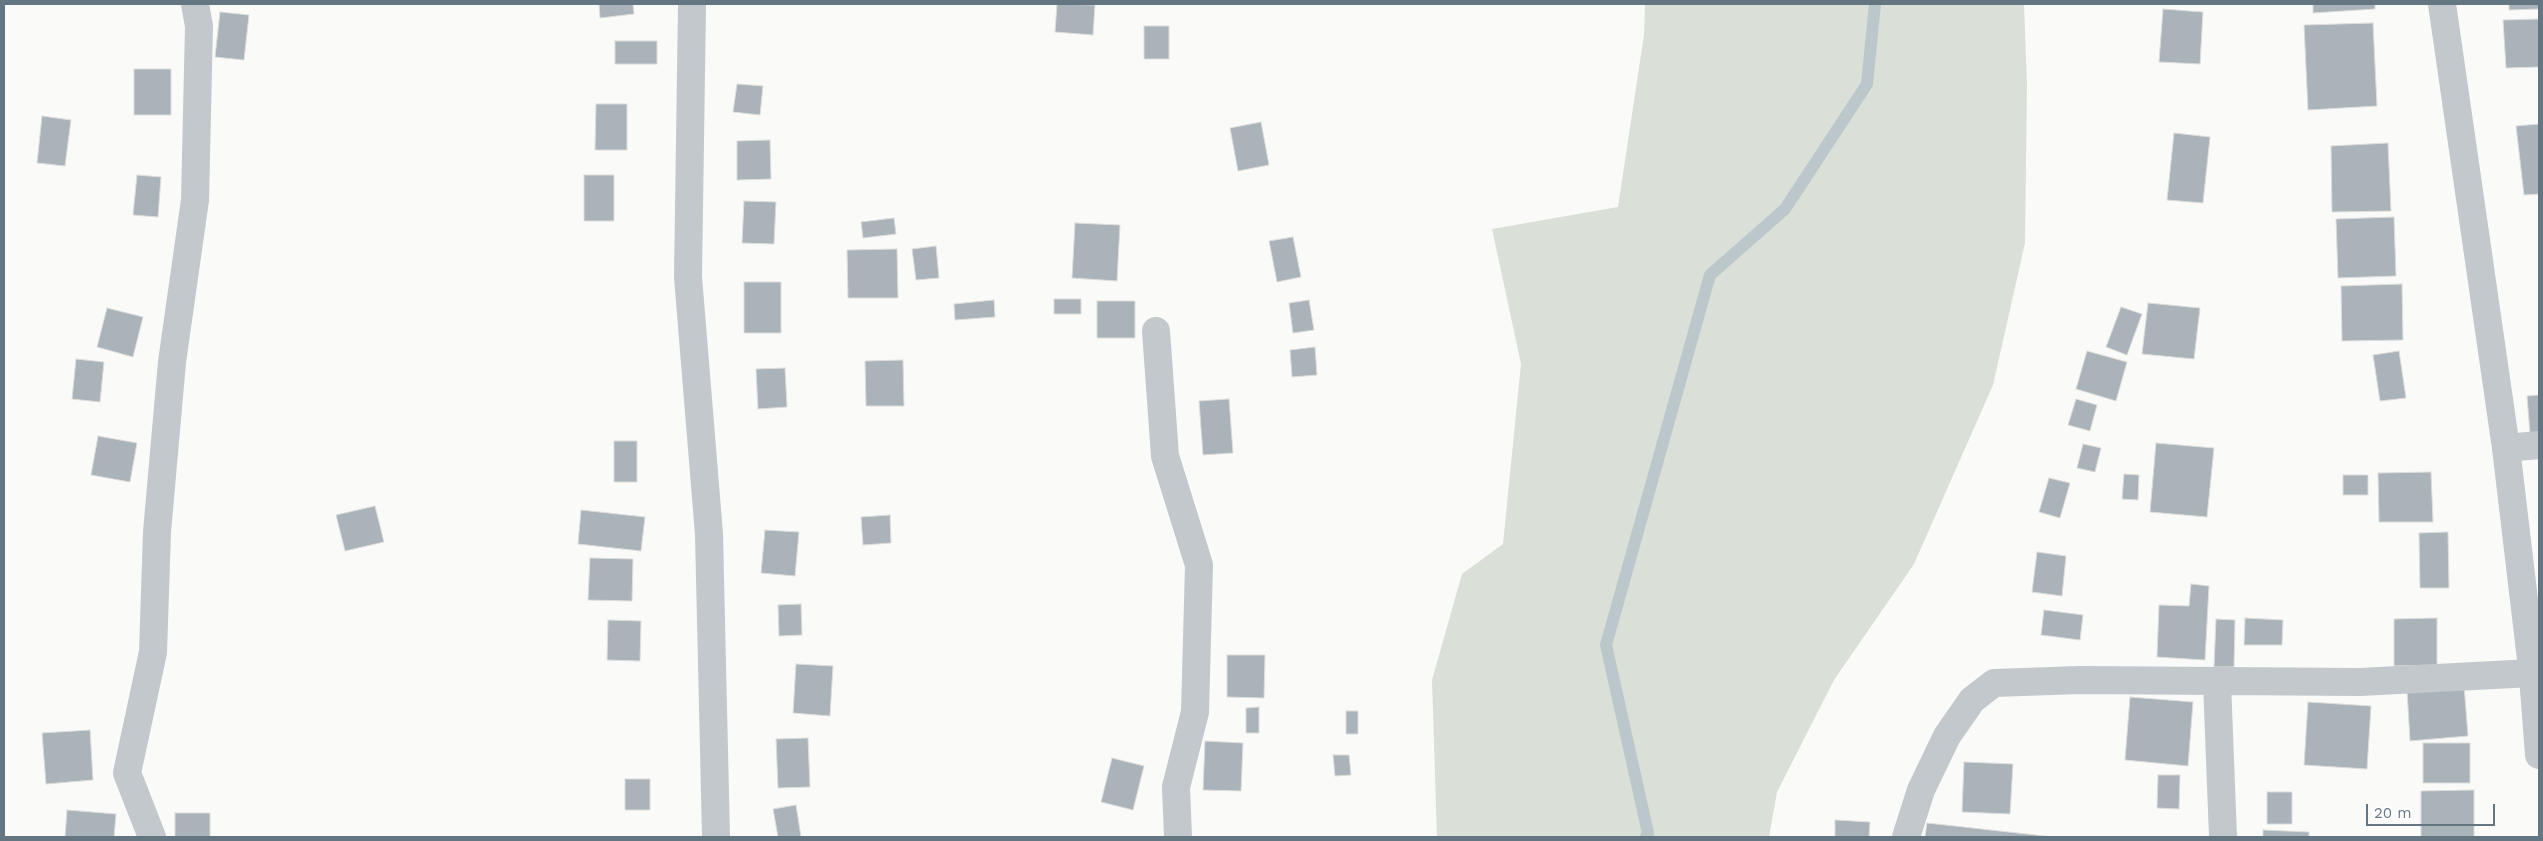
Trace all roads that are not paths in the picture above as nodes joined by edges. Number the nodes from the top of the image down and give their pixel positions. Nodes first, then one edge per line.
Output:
1 (195, 4) edge
2 (692, 4) edge
3 (2442, 4) edge
4 (1156, 331) dead end
5 (2539, 446) edge
6 (2506, 448) junction
7 (2532, 673) junction
8 (2218, 682) junction
9 (2539, 755) edge
10 (152, 837) edge
11 (716, 837) edge
12 (1178, 837) edge
13 (1906, 837) edge
14 (2223, 837) edge

1 - 10 street
2 - 11 street
3 - 6 street
4 - 12 street
5 - 6 street
6 - 7 street
7 - 8 street
7 - 9 street
8 - 13 street
8 - 14 street

